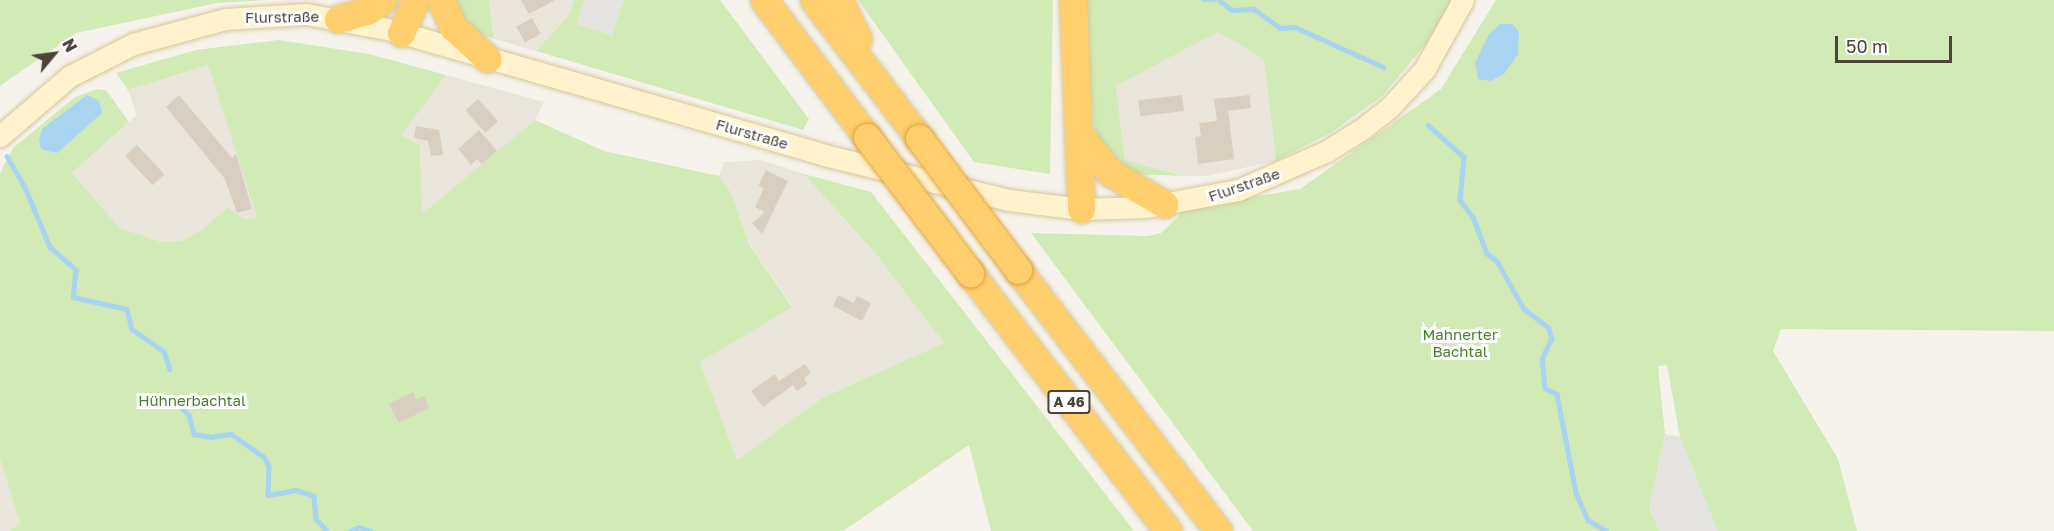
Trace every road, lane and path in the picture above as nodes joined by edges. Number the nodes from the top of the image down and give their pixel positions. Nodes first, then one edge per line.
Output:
1 (383, 0) edge
2 (398, 0) edge
3 (416, 0) edge
4 (441, 0) edge
5 (764, 0) edge
6 (814, 0) edge
7 (839, 0) edge
8 (1073, 0) edge
9 (1463, 0) edge
10 (338, 18) junction
11 (396, 32) junction
12 (488, 58) junction
13 (878, 81) junction
14 (1079, 132) junction
15 (0, 136) edge
16 (1164, 204) junction
17 (1082, 209) junction
18 (1168, 531) edge
19 (1218, 531) edge

1 - 10 highway
2 - 11 highway
3 - 11 highway
4 - 12 highway
5 - 18 highway, A 46, bridge
6 - 13 highway, A 46
7 - 13 highway
8 - 14 highway
9 - 16 main road, Flurstraße
10 - 11 main road, Flurstraße
10 - 15 main road, Flurstraße
11 - 12 main road, Flurstraße
12 - 17 main road, Flurstraße
13 - 19 highway, A 46, bridge
14 - 16 highway
14 - 17 highway
16 - 17 main road, Flurstraße

